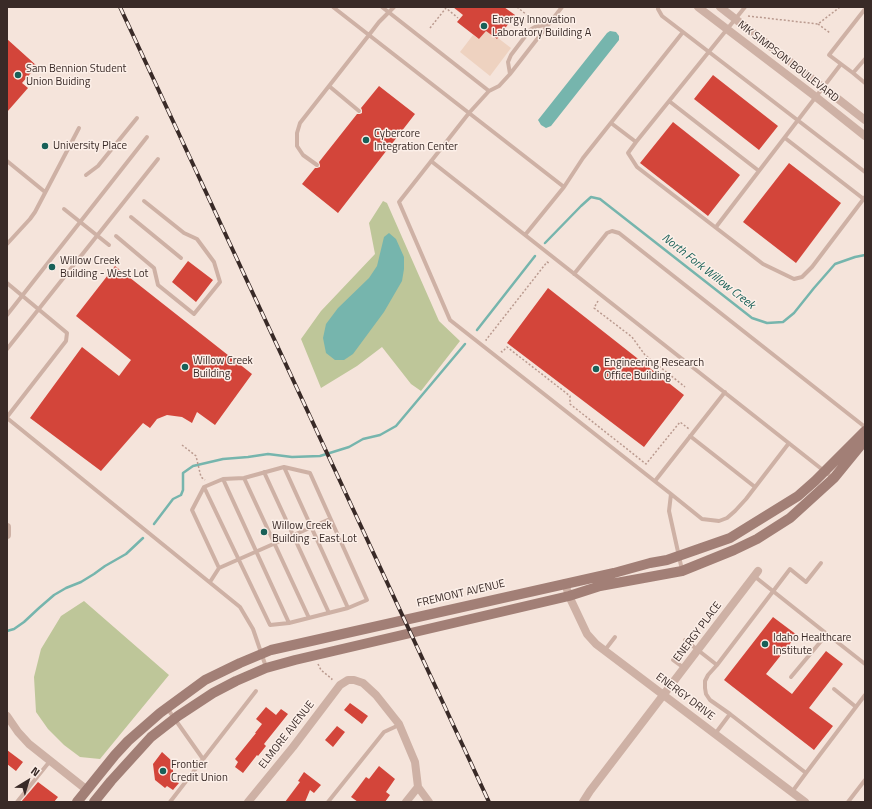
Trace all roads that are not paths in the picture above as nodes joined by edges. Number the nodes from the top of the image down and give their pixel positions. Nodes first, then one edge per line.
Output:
1 (333, 7) edge
2 (382, 7) edge
3 (394, 7) edge
4 (562, 7) edge
5 (658, 7) edge
6 (698, 7) edge
7 (720, 7) edge
8 (745, 7) edge
9 (865, 9) edge
10 (389, 12) junction
11 (735, 19) junction
12 (548, 24) junction
13 (727, 29) junction
14 (683, 32) junction
15 (369, 35) junction
16 (709, 52) junction
17 (865, 58) edge
18 (841, 64) junction
19 (510, 74) junction
20 (853, 74) junction
21 (865, 83) edge
22 (329, 86) junction
23 (824, 87) junction
24 (489, 91) junction
25 (816, 97) junction
26 (669, 102) junction
27 (360, 111) dead end
28 (469, 112) junction
29 (137, 118) dead end
30 (865, 120) edge
31 (798, 121) junction
32 (611, 123) junction
33 (79, 128) dead end
34 (865, 136) edge
35 (147, 138) dead end
36 (785, 138) junction
37 (636, 142) junction
38 (158, 159) dead end
39 (7, 161) edge
40 (431, 161) junction
41 (317, 165) dead end
42 (759, 171) junction
43 (865, 172) edge
44 (86, 175) dead end
45 (564, 187) junction
46 (44, 192) junction
47 (865, 199) edge
48 (144, 201) dead end
49 (64, 209) dead end
50 (131, 217) dead end
51 (80, 222) junction
52 (716, 227) junction
53 (98, 235) junction
54 (525, 235) junction
55 (116, 236) dead end
56 (7, 244) edge
57 (109, 245) dead end
58 (181, 258) dead end
59 (574, 274) junction
60 (7, 283) edge
61 (22, 296) junction
62 (38, 310) junction
63 (7, 315) edge
64 (7, 349) edge
65 (725, 392) junction
66 (7, 417) edge
67 (865, 427) edge
68 (865, 431) edge
69 (690, 436) junction
70 (865, 440) edge
71 (789, 443) junction
72 (284, 468) junction
73 (825, 471) junction
74 (264, 472) junction
75 (244, 478) junction
76 (834, 478) junction
77 (223, 479) junction
78 (655, 481) junction
79 (204, 487) junction
80 (755, 487) junction
81 (671, 494) junction
82 (330, 519) junction
83 (7, 527) edge
84 (311, 527) junction
85 (7, 535) edge
86 (293, 535) junction
87 (275, 543) junction
88 (256, 551) junction
89 (678, 556) junction
90 (238, 559) junction
91 (821, 563) dead end
92 (219, 568) junction
93 (682, 571) junction
94 (756, 574) joint
95 (210, 582) junction
96 (565, 583) junction
97 (774, 591) junction
98 (569, 596) junction
99 (348, 608) junction
100 (329, 613) junction
101 (309, 618) junction
102 (289, 623) junction
103 (827, 634) junction
104 (615, 637) dead end
105 (685, 640) dead end
106 (605, 650) junction
107 (698, 650) junction
108 (261, 654) junction
109 (673, 660) dead end
110 (865, 664) edge
111 (717, 665) junction
112 (266, 668) junction
113 (684, 668) junction
114 (791, 677) dead end
115 (834, 689) dead end
116 (256, 690) dead end
117 (664, 695) junction
118 (865, 695) edge
119 (856, 707) junction
120 (166, 708) junction
121 (730, 714) junction
122 (7, 716) edge
123 (174, 719) junction
124 (399, 724) junction
125 (715, 734) junction
126 (203, 759) junction
127 (50, 761) junction
128 (806, 773) junction
129 (865, 780) edge
130 (418, 786) junction
131 (87, 790) junction
132 (792, 792) junction
133 (98, 801) edge
134 (17, 802) edge
135 (77, 802) edge
136 (170, 802) edge
137 (248, 802) edge
138 (328, 802) edge
139 (406, 802) edge
140 (429, 802) edge
141 (583, 802) edge
142 (805, 802) edge
143 (848, 802) edge

1 - 15 lane
2 - 10 lane
3 - 10 lane
4 - 12 lane
5 - 14 lane
6 - 13 street, MK SIMPSON BOULEVARD
7 - 11 street, MK SIMPSON BOULEVARD
8 - 11 lane
9 - 18 lane
10 - 15 lane
10 - 24 lane
11 - 13 lane
11 - 23 street, MK SIMPSON BOULEVARD
12 - 19 lane
12 - 19 lane
13 - 16 lane
13 - 25 street, MK SIMPSON BOULEVARD
14 - 16 lane
14 - 32 lane
15 - 22 lane
15 - 28 lane
16 - 26 lane
16 - 31 lane
17 - 20 lane
18 - 20 lane
18 - 23 lane
19 - 24 lane
20 - 21 lane
22 - 27 lane
22 - 41 lane
23 - 25 lane
23 - 30 street, MK SIMPSON BOULEVARD
24 - 28 lane
25 - 31 lane
25 - 34 street, MK SIMPSON BOULEVARD
26 - 37 lane
26 - 42 lane
28 - 40 lane
28 - 45 lane
29 - 44 lane
31 - 36 lane
31 - 43 lane
32 - 37 lane
32 - 45 lane
33 - 46 lane
35 - 51 lane
36 - 42 lane
36 - 47 lane
37 - 52 lane
38 - 53 lane
39 - 46 lane
40 - 54 lane
40 - 78 lane
42 - 52 lane
45 - 54 lane
46 - 56 lane
47 - 52 lane
48 - 55 lane
49 - 51 lane
50 - 58 lane
51 - 53 lane
51 - 61 lane
53 - 57 lane
53 - 62 lane
54 - 59 lane
59 - 65 lane
59 - 67 lane
60 - 61 lane
61 - 62 lane
61 - 63 lane
62 - 64 lane
62 - 66 lane
65 - 69 lane
65 - 71 lane
66 - 95 lane
68 - 73 street, FREMONT AVENUE
69 - 78 lane
69 - 80 lane
70 - 76 street
71 - 73 lane
71 - 80 lane
72 - 74 lane
72 - 82 lane
72 - 84 lane
73 - 76 lane
73 - 89 street, FREMONT AVENUE
74 - 75 lane
74 - 86 lane
75 - 77 lane
75 - 87 lane
76 - 93 street
77 - 79 lane
77 - 88 lane
78 - 81 lane
79 - 90 lane
79 - 92 lane
80 - 81 lane
81 - 89 lane
82 - 84 lane
82 - 99 lane
83 - 85 street
84 - 86 lane
84 - 99 lane
86 - 87 lane
86 - 100 lane
87 - 88 lane
87 - 101 lane
88 - 90 lane
88 - 102 lane
89 - 93 lane
89 - 96 street, FREMONT AVENUE
90 - 92 lane
90 - 102 lane
91 - 97 lane
92 - 95 lane
93 - 98 street
94 - 97 lane
94 - 107 street, ENERGY PLACE
95 - 108 lane
96 - 98 street, ENERGY DRIVE
96 - 108 street, FREMONT AVENUE
97 - 103 lane
97 - 111 lane
98 - 106 street, ENERGY DRIVE
98 - 112 street
99 - 100 lane
100 - 101 lane
101 - 102 lane
103 - 110 lane
103 - 114 lane
104 - 106 lane
105 - 107 lane
106 - 117 street, ENERGY DRIVE
107 - 111 lane
107 - 113 street, ENERGY PLACE
108 - 112 lane
108 - 120 street, FREMONT AVENUE
109 - 113 lane
111 - 121 lane
112 - 123 street
113 - 117 street, ENERGY PLACE
115 - 119 lane
116 - 126 lane
117 - 125 street, ENERGY DRIVE
117 - 141 street, ENERGY PLACE
118 - 119 lane
119 - 128 lane
120 - 123 lane
120 - 131 street, FREMONT AVENUE
121 - 125 lane
121 - 128 lane
122 - 127 street
123 - 126 lane
123 - 133 street
124 - 130 street
124 - 137 street, ELMORE AVENUE
124 - 138 lane
125 - 132 street, ENERGY DRIVE
126 - 136 lane
127 - 131 street
127 - 134 lane
128 - 132 lane
129 - 143 lane
130 - 139 street
130 - 140 street
131 - 133 street
131 - 135 street, FREMONT AVENUE
132 - 142 street, ENERGY DRIVE

